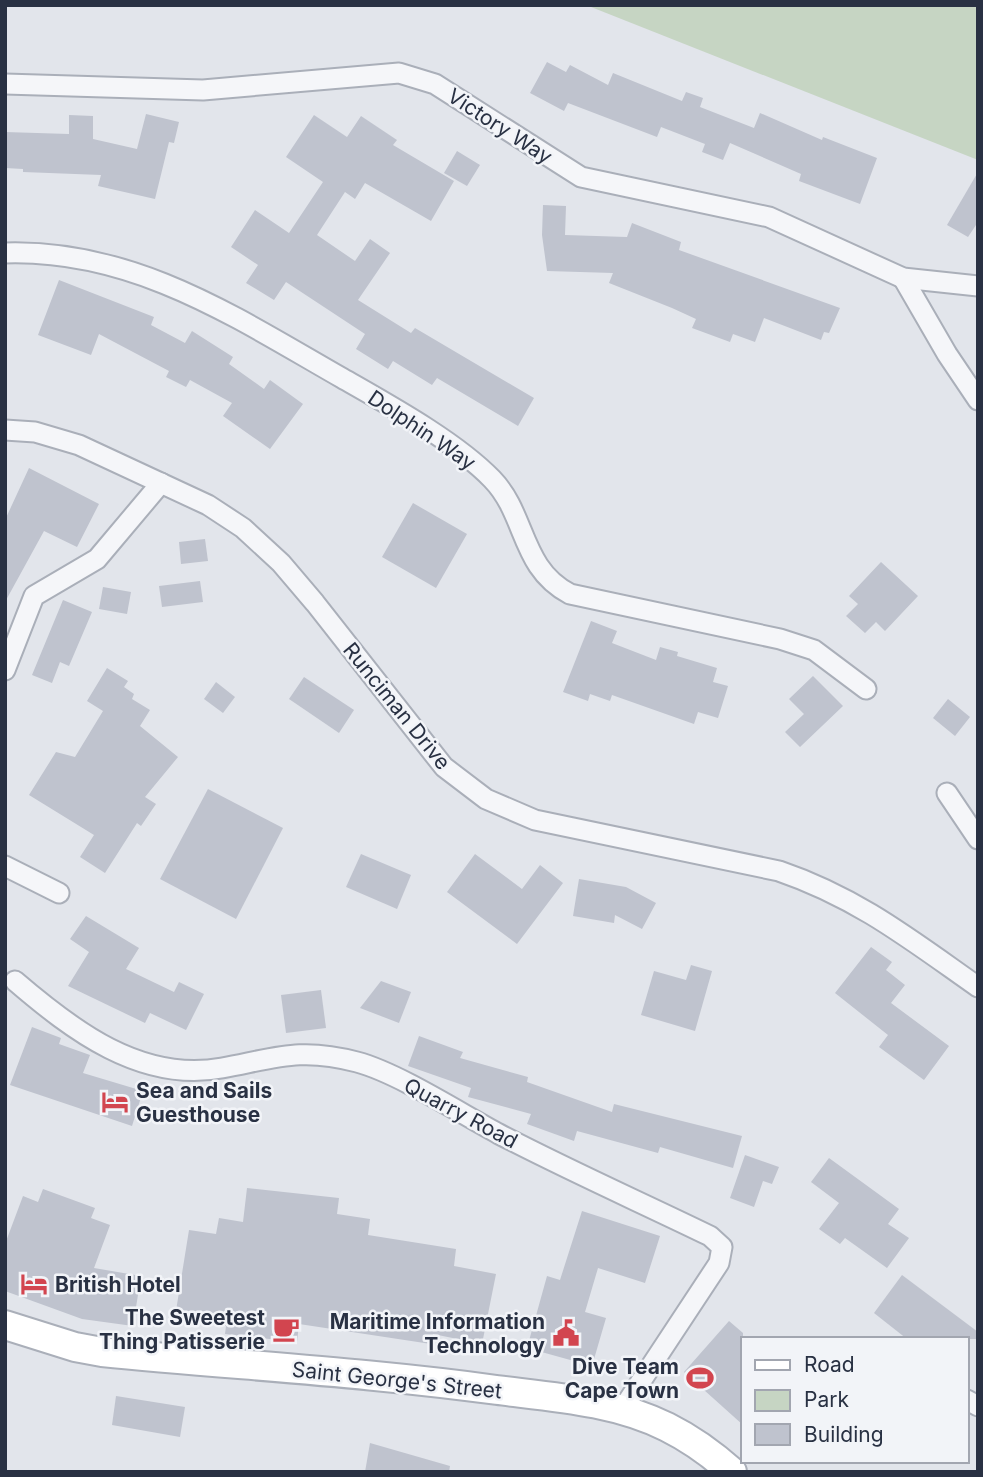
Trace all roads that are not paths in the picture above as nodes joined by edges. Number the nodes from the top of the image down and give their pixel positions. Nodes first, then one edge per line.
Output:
1 (5, 84) edge
2 (5, 253) edge
3 (903, 278) junction
4 (978, 286) edge
5 (978, 400) edge
6 (5, 429) edge
7 (161, 483) junction
8 (5, 670) edge
9 (866, 690) dead end
10 (947, 793) dead end
11 (978, 839) edge
12 (5, 866) edge
13 (59, 893) dead end
14 (15, 981) dead end
15 (978, 986) edge
16 (5, 1325) edge
17 (622, 1410) junction
18 (732, 1472) edge

1 - 3 street, Victory Way
2 - 9 street, Dolphin Way
3 - 4 street, Victory Way
3 - 5 street
6 - 7 street, Runciman Drive
7 - 8 street
7 - 15 street, Runciman Drive
10 - 11 street
12 - 13 street
14 - 17 street, Quarry Road
16 - 17 main road, Saint George's Street
17 - 18 main road, Saint George's Street

